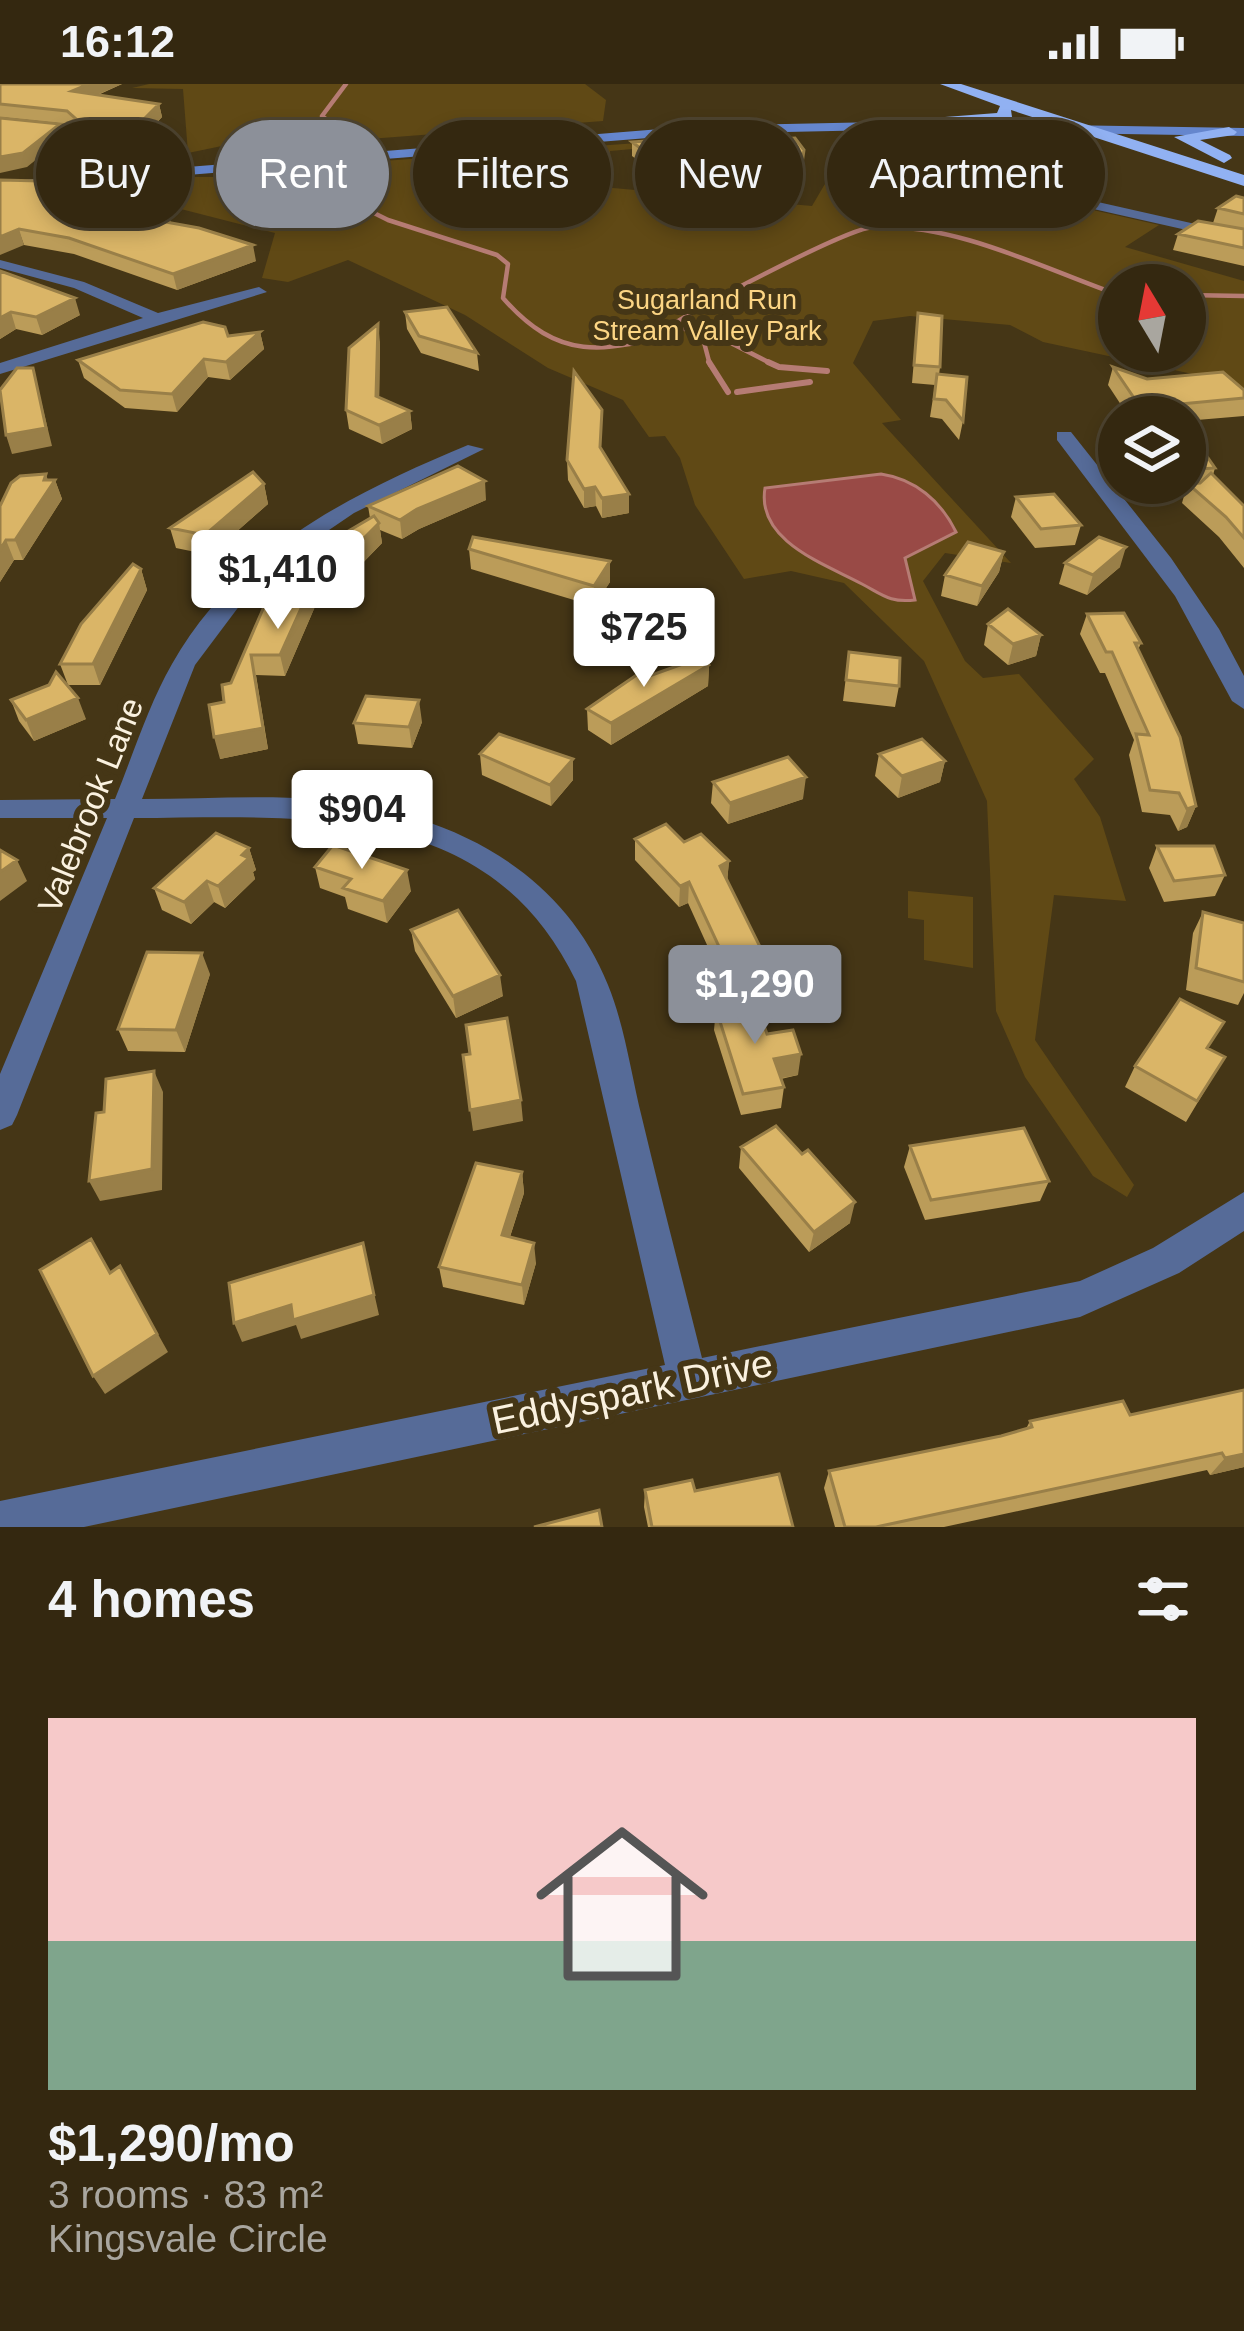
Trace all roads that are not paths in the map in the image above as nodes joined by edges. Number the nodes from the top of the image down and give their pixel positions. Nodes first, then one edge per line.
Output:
1 (947, 84) edge
2 (981, 89) edge
3 (950, 120) edge
4 (1052, 120) edge
5 (1097, 120) edge
6 (827, 121) edge
7 (1105, 122) joint
8 (827, 128) edge
9 (1105, 130) edge
10 (1127, 130) junction
11 (1239, 130) edge
12 (1105, 137) edge
13 (389, 149) edge
14 (389, 149) edge
15 (216, 163) edge
16 (1244, 165) edge
17 (0, 181) edge
18 (1244, 181) edge
19 (1105, 207) edge
20 (1244, 239) edge
21 (0, 264) edge
22 (259, 292) dead end
23 (160, 319) junction
24 (0, 369) edge
25 (1064, 436) dead end
26 (475, 449) dead end
27 (1244, 701) edge
28 (123, 808) junction
29 (0, 809) edge
30 (0, 1114) edge
31 (1244, 1209) edge
32 (688, 1380) junction
33 (0, 1523) edge

1 - 2 highway
2 - 3 highway
2 - 4 highway
2 - 5 highway
6 - 13 main road
7 - 10 highway
7 - 11 main road
8 - 14 main road
9 - 10 main road
10 - 11 main road
10 - 16 highway
11 - 16 highway
12 - 18 highway
15 - 17 main road
19 - 20 street
21 - 23 street
22 - 23 street
23 - 24 street
25 - 27 street
26 - 28 street, Valebrook Lane
28 - 29 street
28 - 30 street, Valebrook Lane
28 - 32 street
31 - 32 street, Eddyspark Drive
32 - 33 street, Eddyspark Drive

